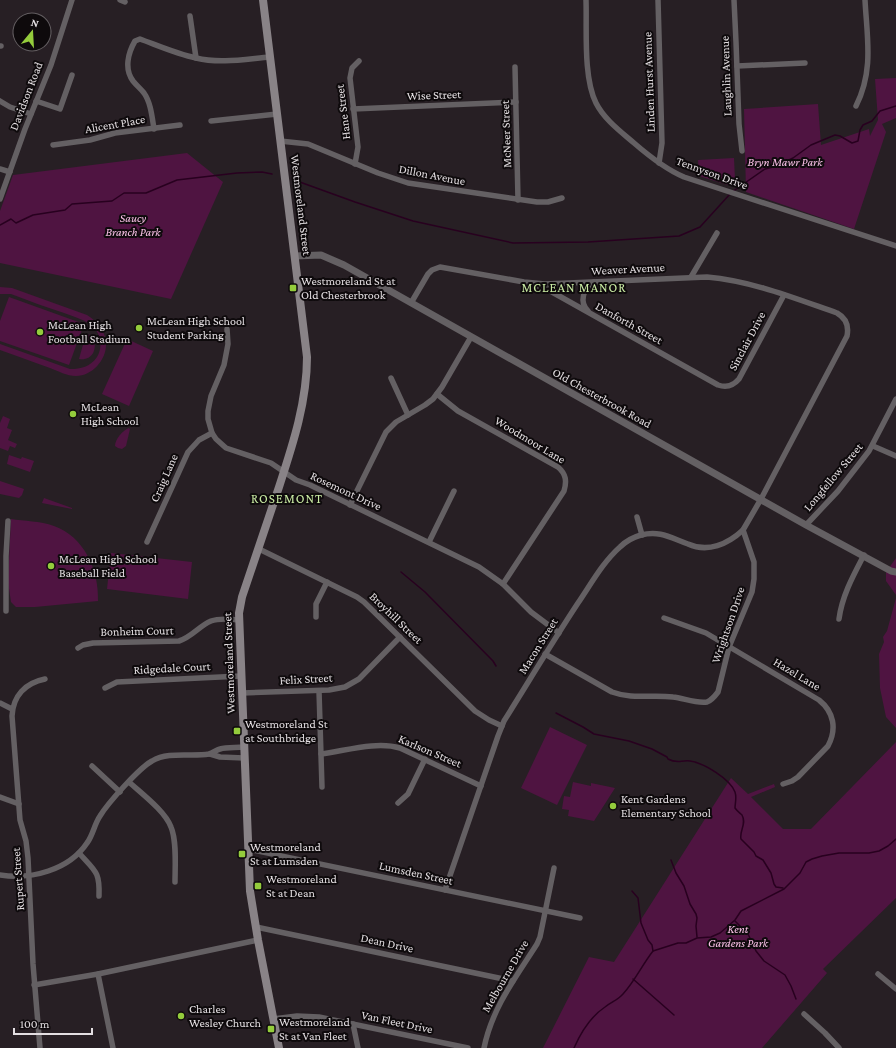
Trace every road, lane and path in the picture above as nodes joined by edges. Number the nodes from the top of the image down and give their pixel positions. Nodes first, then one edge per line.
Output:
1 (72, 0) edge
2 (263, 0) edge
3 (586, 0) edge
4 (658, 0) edge
5 (734, 0) edge
6 (865, 0) edge
7 (190, 16) dead end
8 (270, 57) junction
9 (196, 58) junction
10 (359, 61) dead end
11 (805, 63) dead end
12 (737, 66) junction
13 (515, 67) dead end
14 (72, 75) dead end
15 (0, 101) edge
16 (36, 101) junction
17 (516, 102) junction
18 (856, 106) dead end
19 (354, 109) junction
20 (31, 114) junction
21 (277, 114) junction
22 (211, 121) dead end
23 (180, 125) dead end
24 (154, 128) junction
25 (280, 141) junction
26 (53, 145) dead end
27 (742, 150) dead end
28 (659, 163) junction
29 (355, 164) junction
30 (0, 169) edge
31 (10, 172) junction
32 (562, 198) dead end
33 (0, 199) edge
34 (518, 200) junction
35 (718, 233) dead end
36 (896, 246) edge
37 (295, 256) junction
38 (691, 277) junction
39 (524, 282) junction
40 (596, 282) junction
41 (784, 295) junction
42 (411, 303) junction
43 (590, 314) junction
44 (227, 329) dead end
45 (471, 337) junction
46 (391, 378) dead end
47 (721, 386) joint
48 (437, 394) junction
49 (896, 399) edge
50 (408, 415) junction
51 (212, 433) junction
52 (873, 446) junction
53 (896, 456) edge
54 (284, 472) junction
55 (454, 491) dead end
56 (761, 499) junction
57 (350, 505) junction
58 (637, 517) dead end
59 (8, 521) dead end
60 (806, 525) junction
61 (743, 530) junction
62 (642, 535) junction
63 (147, 542) dead end
64 (429, 542) junction
65 (259, 548) junction
66 (864, 555) junction
67 (895, 572) edge
68 (327, 582) junction
69 (503, 584) junction
70 (6, 611) dead end
71 (316, 617) dead end
72 (664, 618) dead end
73 (839, 619) dead end
74 (239, 620) junction
75 (558, 633) junction
76 (400, 637) junction
77 (730, 646) junction
78 (78, 648) dead end
79 (546, 654) junction
80 (241, 676) junction
81 (44, 679) dead end
82 (104, 688) dead end
83 (318, 690) junction
84 (242, 693) junction
85 (711, 700) junction
86 (0, 703) edge
87 (715, 706) dead end
88 (12, 709) junction
89 (502, 726) junction
90 (244, 748) junction
91 (210, 754) junction
92 (321, 754) junction
93 (244, 758) junction
94 (425, 760) junction
95 (92, 766) dead end
96 (129, 782) junction
97 (783, 784) dead end
98 (481, 786) junction
99 (322, 787) dead end
100 (120, 792) junction
101 (0, 797) edge
102 (398, 803) dead end
103 (19, 804) junction
104 (248, 849) junction
105 (79, 853) junction
106 (554, 868) dead end
107 (0, 875) edge
108 (29, 875) junction
109 (175, 882) dead end
110 (446, 890) junction
111 (99, 896) dead end
112 (545, 911) junction
113 (580, 918) dead end
114 (256, 927) junction
115 (258, 940) junction
116 (98, 974) junction
117 (878, 974) dead end
118 (513, 981) junction
119 (34, 985) junction
120 (896, 989) edge
121 (804, 1014) dead end
122 (273, 1019) junction
123 (353, 1024) junction
124 (40, 1048) edge
125 (113, 1048) edge
126 (279, 1048) edge
127 (358, 1048) edge
128 (468, 1048) edge
129 (484, 1048) edge
130 (839, 1048) edge

1 - 16 street, Davidson Road
2 - 8 main road, Westmoreland Street
3 - 28 street, Tennyson Drive
4 - 28 street, Linden Hurst Avenue
5 - 12 street, Laughlin Avenue
6 - 18 street
7 - 9 street
8 - 9 street
8 - 21 main road, Westmoreland Street
9 - 24 street
10 - 19 street, Hane Street
11 - 12 street
12 - 27 street, Laughlin Avenue
13 - 17 street, McNeer Street
14 - 16 street
15 - 20 street
16 - 20 street, Davidson Road
17 - 19 street, Wise Street
17 - 34 street, McNeer Street
19 - 29 street, Hane Street
20 - 31 street, Davidson Road
21 - 22 street
21 - 25 main road, Westmoreland Street
23 - 24 street, Alicent Place
24 - 26 street, Alicent Place
25 - 29 street, Dillon Avenue
25 - 37 main road, Westmoreland Street
28 - 36 street, Tennyson Drive
29 - 34 street, Dillon Avenue
30 - 31 street
31 - 33 street, Davidson Road
32 - 34 street, Dillon Avenue
35 - 38 street
37 - 42 street, Old Chesterbrook Road
37 - 54 main road, Westmoreland Street
38 - 40 street, Weaver Avenue
38 - 41 street, Weaver Avenue
39 - 40 street, Weaver Avenue
39 - 42 street, Weaver Avenue
39 - 43 street, Danforth Street
40 - 43 street
41 - 47 street, Sinclair Drive
41 - 56 street, Weaver Avenue
42 - 45 street, Old Chesterbrook Road
43 - 47 street, Danforth Street
44 - 51 street
45 - 48 street
45 - 56 street, Old Chesterbrook Road
46 - 50 street
48 - 50 street
48 - 69 street, Woodmoor Lane
49 - 52 street, Longfellow Street
50 - 57 street
51 - 54 street, Rosemont Drive
51 - 63 street, Craig Lane
52 - 53 street
52 - 60 street, Longfellow Street
54 - 57 street, Rosemont Drive
54 - 65 main road, Westmoreland Street
55 - 64 street
56 - 60 street, Old Chesterbrook Road
56 - 61 street
57 - 64 street, Rosemont Drive
58 - 62 street
59 - 70 street
60 - 66 street, Old Chesterbrook Road
61 - 62 street, Macon Street
61 - 77 street, Wrightson Drive
62 - 75 street, Macon Street
64 - 69 street, Rosemont Drive
65 - 68 street, Broyhill Street
65 - 74 main road, Westmoreland Street
66 - 67 street, Old Chesterbrook Road
66 - 73 street
68 - 71 street
68 - 76 street, Broyhill Street
69 - 75 street, Rosemont Drive
72 - 77 street, Hazel Lane
74 - 78 street, Bonheim Court
74 - 80 main road, Westmoreland Street
75 - 79 street, Macon Street
76 - 83 street, Felix Street
76 - 89 street, Broyhill Street
77 - 85 street, Wrightson Drive
77 - 97 street, Hazel Lane
79 - 85 street
79 - 89 street, Macon Street
80 - 82 street, Ridgedale Court
80 - 84 main road, Westmoreland Street
81 - 88 street
83 - 84 street, Felix Street
83 - 92 street
84 - 90 main road, Westmoreland Street
85 - 87 street
86 - 88 street
88 - 103 street, Rupert Street
89 - 98 street, Macon Street
90 - 91 street
90 - 93 main road, Westmoreland Street
91 - 93 street
91 - 96 street
92 - 94 street, Karlson Street
92 - 99 street
93 - 104 main road, Westmoreland Street
94 - 98 street, Karlson Street
94 - 102 street
95 - 100 street
96 - 100 street
96 - 109 street
98 - 110 street, Macon Street
100 - 105 street
101 - 103 street
103 - 108 street, Rupert Street
104 - 110 street, Lumsden Street
104 - 114 main road, Westmoreland Street
105 - 108 street
105 - 111 street
106 - 112 street, Melbourne Drive
107 - 108 street
108 - 119 street, Rupert Street
110 - 112 street, Lumsden Street
112 - 113 street, Lumsden Street
112 - 118 street, Melbourne Drive
114 - 115 main road, Westmoreland Street
114 - 118 street, Dean Drive
115 - 116 street
115 - 122 main road, Westmoreland Street
116 - 119 street
116 - 125 street
117 - 120 street
118 - 129 street, Melbourne Drive
119 - 124 street, Rupert Street
121 - 130 street
122 - 123 street, Van Fleet Drive
122 - 126 main road, Westmoreland Street
123 - 127 street
123 - 128 street, Van Fleet Drive

